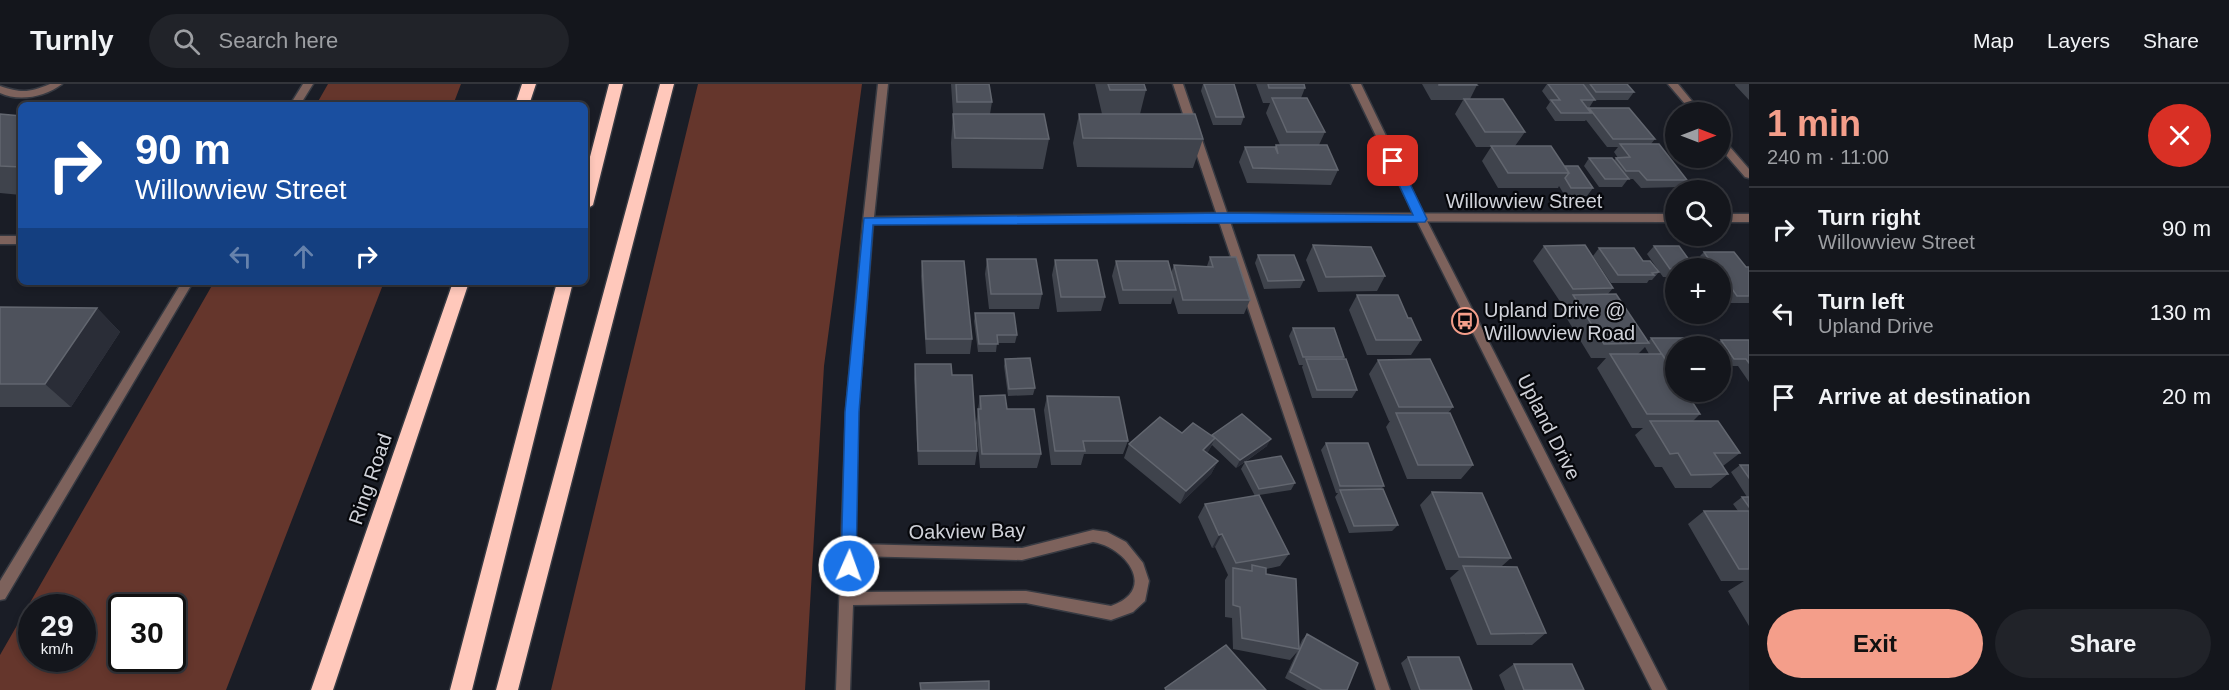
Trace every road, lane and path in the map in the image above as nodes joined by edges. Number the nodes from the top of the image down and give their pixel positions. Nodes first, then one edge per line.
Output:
1 (57, 84) edge
2 (308, 84) edge
3 (529, 84) edge
4 (616, 84) edge
5 (667, 84) edge
6 (883, 84) edge
7 (1178, 84) edge
8 (1356, 84) edge
9 (1673, 84) edge
10 (0, 89) edge
11 (297, 102) edge
12 (523, 102) edge
13 (1688, 102) edge
14 (1731, 154) edge
15 (1749, 175) edge
16 (588, 193) edge
17 (1223, 217) junction
18 (1665, 218) edge
19 (1731, 218) edge
20 (1749, 218) edge
21 (1421, 219) junction
22 (868, 221) junction
23 (0, 240) edge
24 (18, 240) edge
25 (186, 285) edge
26 (460, 285) edge
27 (564, 285) edge
28 (849, 550) junction
29 (0, 594) edge
30 (847, 599) junction
31 (322, 690) edge
32 (461, 690) edge
33 (507, 690) edge
34 (843, 690) edge
35 (1383, 690) edge
36 (1660, 690) edge

1 - 10 street
2 - 11 street
3 - 12 highway
4 - 16 highway
5 - 33 highway
6 - 22 street
7 - 17 street
8 - 21 street, Upland Drive
9 - 13 street
14 - 15 street
17 - 21 street, Willowview Street
17 - 22 street, Willowview Street
17 - 35 street
18 - 21 street, Willowview Street
19 - 20 street
21 - 36 street, Upland Drive
22 - 28 street
23 - 24 street
25 - 29 street
26 - 31 highway, Ring Road
27 - 32 highway
28 - 30 street
28 - 30 street, Oakview Bay
30 - 34 street

